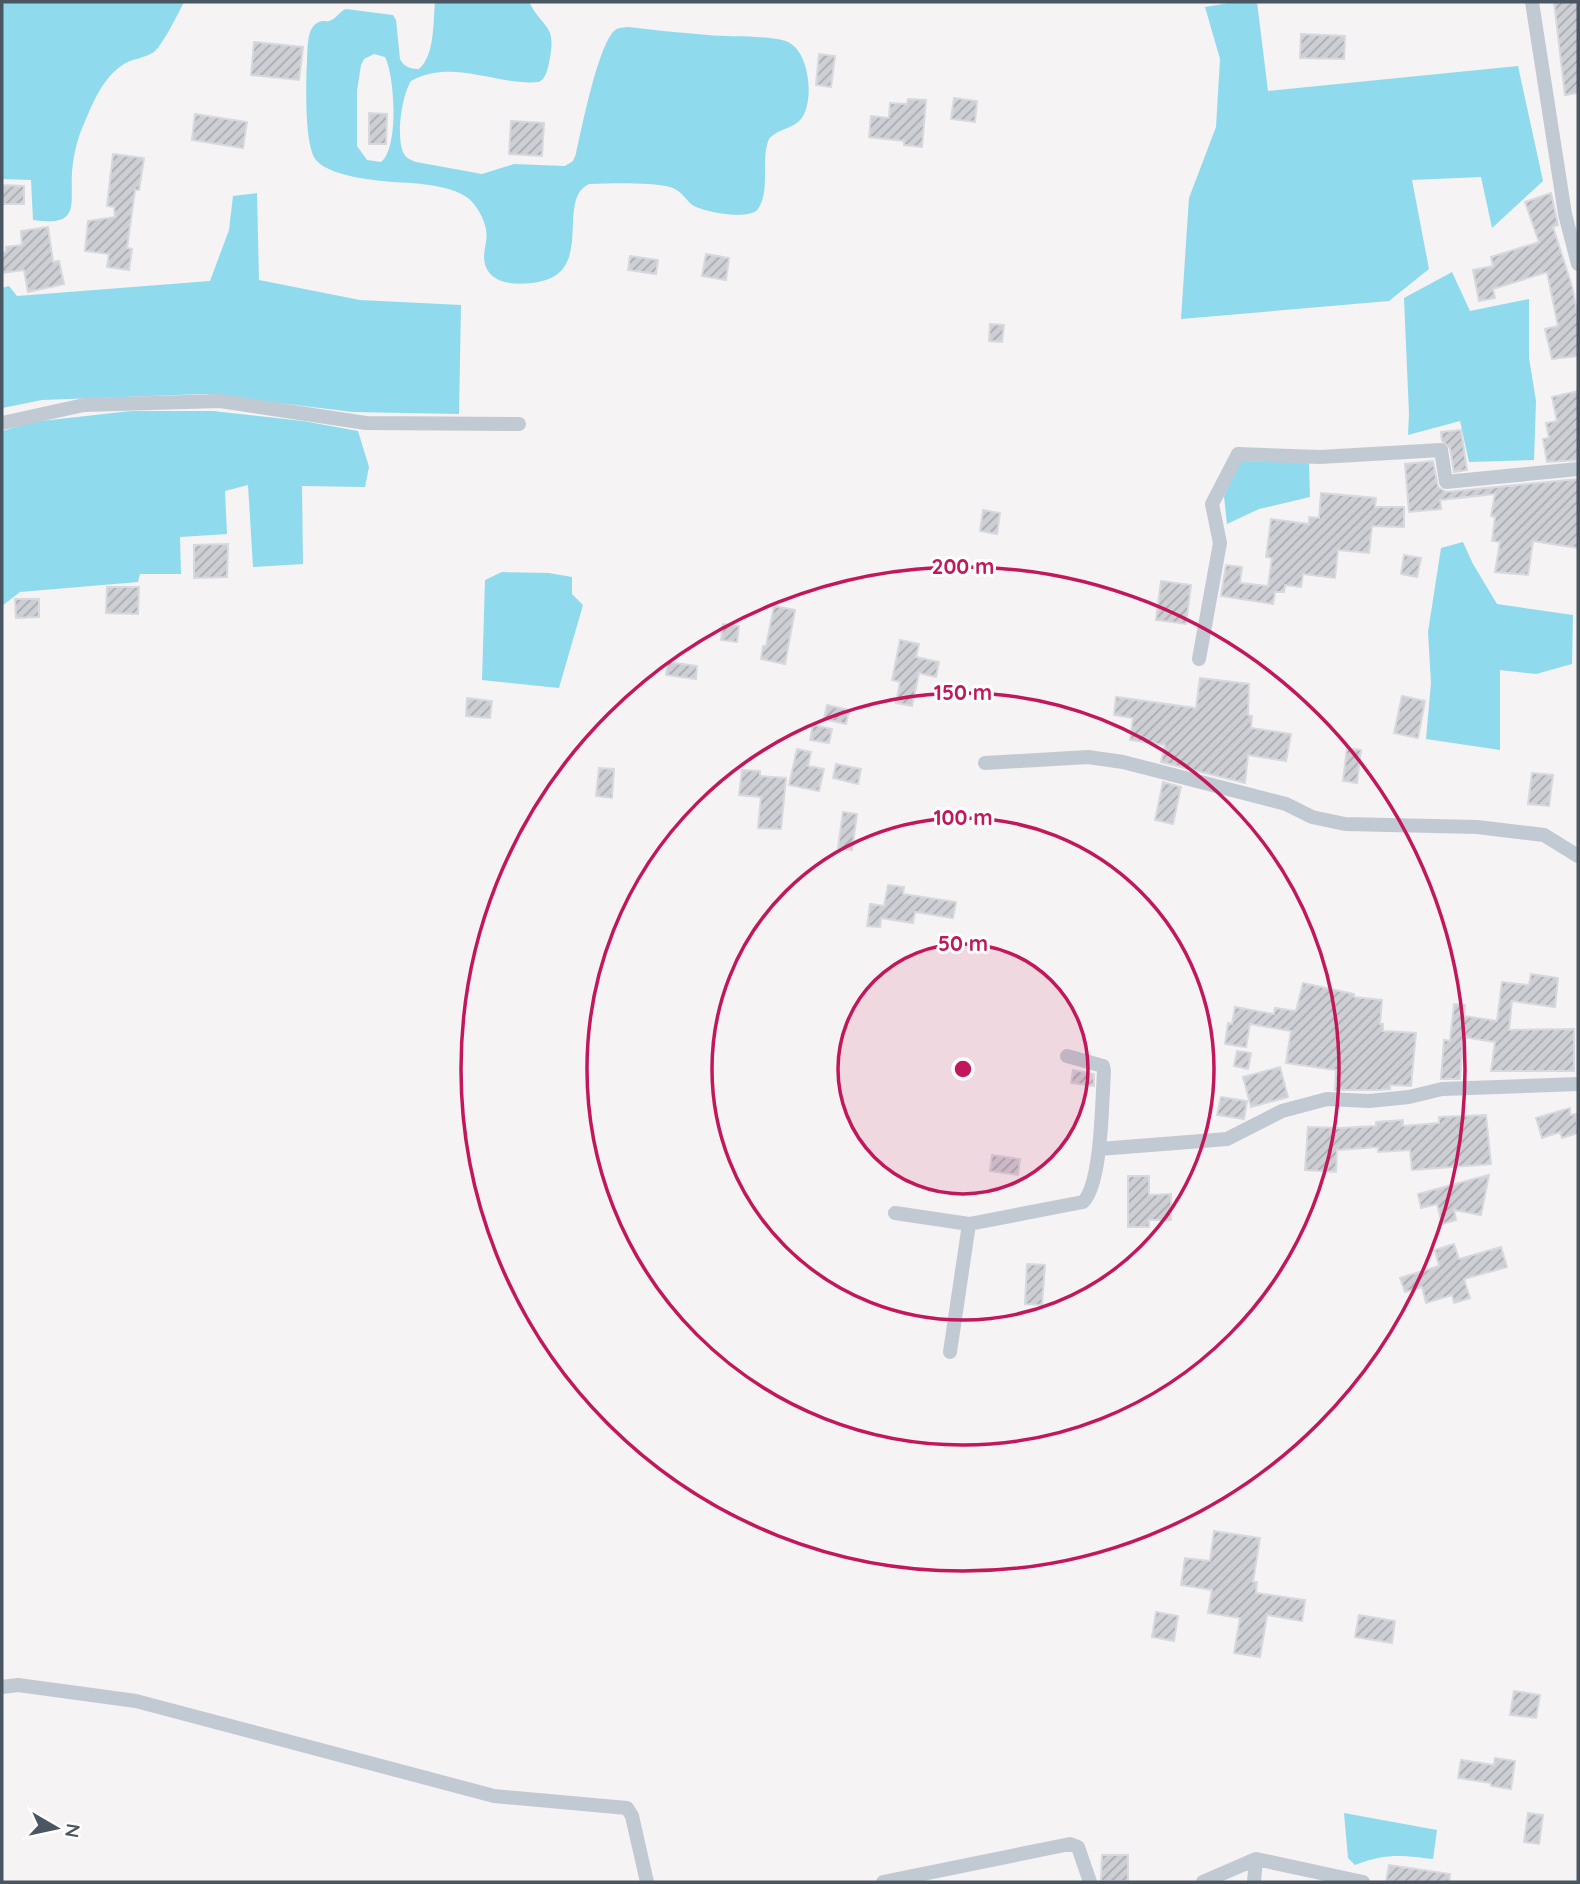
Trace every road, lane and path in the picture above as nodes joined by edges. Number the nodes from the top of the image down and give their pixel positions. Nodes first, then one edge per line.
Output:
1 (1532, 2) edge
2 (1578, 264) edge
3 (2, 423) edge
4 (519, 424) dead end
5 (1578, 469) edge
6 (1199, 659) dead end
7 (985, 763) dead end
8 (1578, 856) edge
9 (1067, 1056) dead end
10 (1578, 1084) edge
11 (1099, 1149) junction
12 (895, 1213) dead end
13 (970, 1224) junction
14 (950, 1352) dead end
15 (2, 1687) edge
16 (1256, 1858) junction
17 (647, 1882) edge
18 (883, 1882) edge
19 (1090, 1882) edge
20 (1203, 1882) edge
21 (1254, 1882) edge
22 (1363, 1882) edge

1 - 2 street
3 - 4 street
5 - 6 street
7 - 8 street
9 - 11 street
10 - 11 street
11 - 13 street
12 - 13 street
13 - 14 street
15 - 17 street
16 - 20 street
16 - 21 street
16 - 22 street
18 - 19 street

